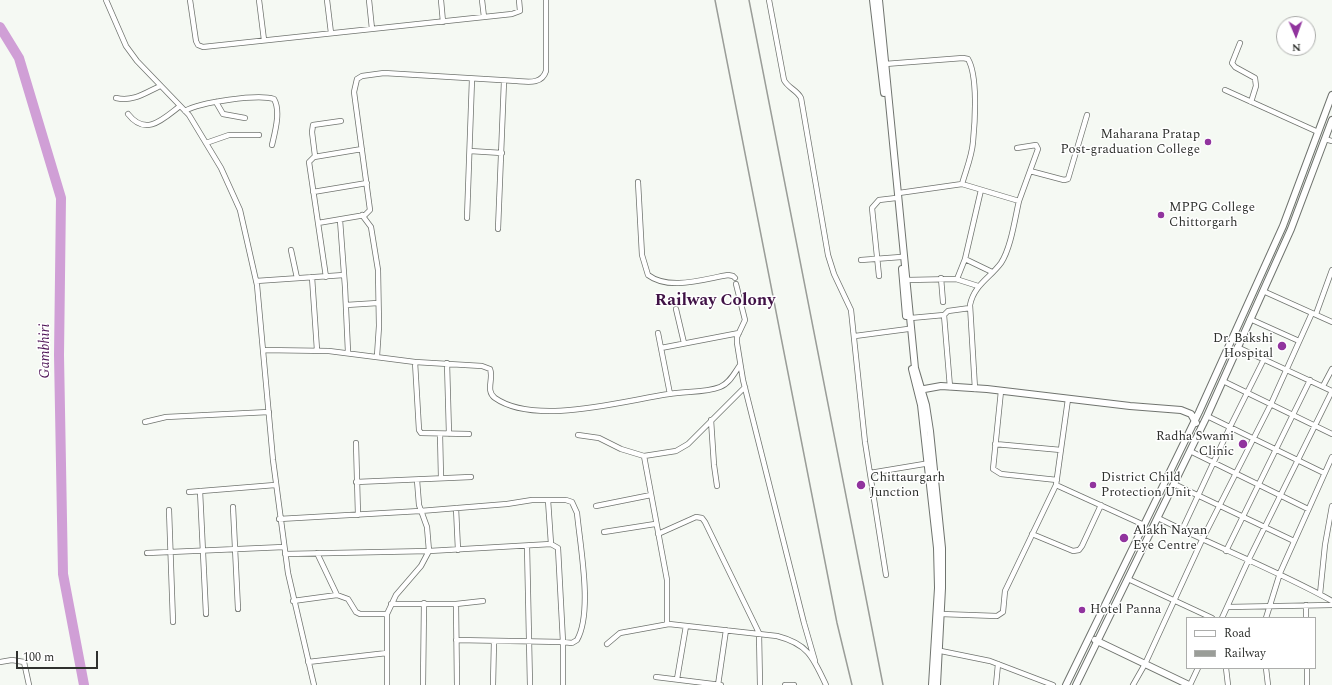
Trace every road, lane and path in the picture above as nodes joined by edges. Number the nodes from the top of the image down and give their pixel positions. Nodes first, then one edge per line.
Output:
1 (106, 0) edge
2 (190, 0) edge
3 (259, 0) edge
4 (327, 0) edge
5 (369, 0) edge
6 (440, 0) edge
7 (482, 0) edge
8 (519, 0) edge
9 (546, 0) edge
10 (769, 0) edge
11 (874, 0) edge
12 (879, 0) edge
13 (484, 17) junction
14 (443, 22) junction
15 (372, 29) junction
16 (331, 34) junction
17 (264, 40) junction
18 (1240, 43) dead end
19 (886, 64) junction
20 (472, 79) junction
21 (504, 81) junction
22 (160, 86) junction
23 (1224, 90) dead end
24 (1332, 95) edge
25 (116, 98) dead end
26 (216, 102) junction
27 (1251, 102) junction
28 (180, 106) junction
29 (185, 111) junction
30 (128, 114) dead end
31 (1087, 116) dead end
32 (245, 118) dead end
33 (1332, 120) edge
34 (341, 121) dead end
35 (1318, 132) junction
36 (258, 135) dead end
37 (1325, 139) junction
38 (1332, 141) edge
39 (206, 143) junction
40 (272, 145) dead end
41 (1017, 148) dead end
42 (362, 149) junction
43 (470, 151) junction
44 (502, 153) junction
45 (315, 156) junction
46 (1030, 171) junction
47 (638, 182) dead end
48 (367, 183) junction
49 (962, 184) junction
50 (981, 190) junction
51 (313, 192) junction
52 (897, 195) junction
53 (1019, 201) junction
54 (362, 215) junction
55 (467, 218) dead end
56 (340, 220) junction
57 (318, 223) junction
58 (498, 229) dead end
59 (291, 250) dead end
60 (901, 257) junction
61 (877, 259) junction
62 (965, 259) junction
63 (861, 260) dead end
64 (1332, 270) edge
65 (992, 272) junction
66 (344, 275) junction
67 (879, 276) dead end
68 (312, 277) junction
69 (326, 277) junction
70 (297, 278) junction
71 (735, 278) dead end
72 (941, 278) junction
73 (957, 279) junction
74 (907, 280) junction
75 (256, 281) junction
76 (736, 284) dead end
77 (978, 286) junction
78 (1263, 292) junction
79 (943, 302) dead end
80 (378, 303) junction
81 (346, 305) junction
82 (970, 308) junction
83 (676, 309) dead end
84 (1314, 313) junction
85 (944, 315) junction
86 (911, 318) junction
87 (1250, 319) junction
88 (1332, 322) edge
89 (908, 329) junction
90 (658, 333) dead end
91 (739, 333) junction
92 (855, 336) junction
93 (1299, 341) junction
94 (684, 344) junction
95 (1237, 347) junction
96 (661, 348) junction
97 (263, 350) junction
98 (317, 350) junction
99 (348, 352) junction
100 (377, 356) junction
101 (1264, 359) junction
102 (415, 362) junction
103 (447, 363) junction
104 (740, 365) junction
105 (1287, 369) junction
106 (1332, 369) edge
107 (1310, 380) junction
108 (1223, 381) junction
109 (1323, 386) junction
110 (745, 387) junction
111 (950, 387) junction
112 (975, 389) junction
113 (920, 390) junction
114 (1001, 391) junction
115 (1332, 391) edge
116 (1248, 393) junction
117 (670, 394) junction
118 (1068, 399) junction
119 (1271, 404) junction
120 (268, 412) junction
121 (1294, 415) junction
122 (1208, 416) junction
123 (711, 420) junction
124 (1195, 420) junction
125 (145, 422) dead end
126 (1315, 426) junction
127 (1230, 427) junction
128 (1200, 431) junction
129 (440, 434) junction
130 (449, 434) junction
131 (469, 434) dead end
132 (1332, 434) edge
133 (578, 435) dead end
134 (1254, 439) junction
135 (356, 443) dead end
136 (995, 444) junction
137 (1275, 449) junction
138 (1061, 450) junction
139 (1190, 451) junction
140 (644, 456) junction
141 (1332, 457) edge
142 (1298, 461) junction
143 (931, 463) junction
144 (1214, 463) junction
145 (1332, 469) edge
146 (870, 472) junction
147 (1325, 472) junction
148 (1236, 474) junction
149 (471, 477) dead end
150 (441, 478) junction
151 (417, 480) junction
152 (356, 482) junction
153 (1056, 482) junction
154 (1174, 484) junction
155 (276, 485) junction
156 (1259, 485) junction
157 (718, 486) dead end
158 (200, 491) junction
159 (189, 492) dead end
160 (651, 495) junction
161 (1281, 495) junction
162 (1198, 496) junction
163 (548, 500) junction
164 (596, 506) dead end
165 (1101, 506) junction
166 (1332, 506) edge
167 (233, 507) dead end
168 (1220, 507) junction
169 (456, 508) junction
170 (1308, 509) junction
171 (169, 510) dead end
172 (420, 511) junction
173 (358, 515) junction
174 (1242, 517) junction
175 (279, 518) junction
176 (1158, 518) junction
177 (655, 524) junction
178 (1144, 525) junction
179 (1266, 528) junction
180 (1182, 530) junction
181 (604, 532) dead end
182 (658, 534) junction
183 (1032, 534) junction
184 (1202, 540) junction
185 (1294, 541) junction
186 (551, 544) junction
187 (527, 546) junction
188 (284, 547) junction
189 (235, 549) junction
190 (458, 550) junction
191 (202, 551) junction
192 (429, 551) junction
193 (1226, 551) junction
194 (171, 552) junction
195 (147, 553) dead end
196 (317, 553) junction
197 (285, 554) junction
198 (1248, 561) junction
199 (1280, 573) junction
200 (886, 575) dead end
201 (1128, 579) junction
202 (1320, 594) junction
203 (337, 595) junction
204 (293, 601) junction
205 (483, 601) dead end
206 (1174, 601) junction
207 (1332, 601) edge
208 (424, 603) junction
209 (391, 604) junction
210 (456, 604) junction
211 (1270, 605) junction
212 (1306, 605) junction
213 (1332, 605) edge
214 (1228, 607) junction
215 (238, 610) dead end
216 (206, 614) dead end
217 (388, 614) junction
218 (941, 614) junction
219 (1210, 617) edge
220 (1223, 617) edge
221 (1266, 617) edge
222 (1306, 617) edge
223 (173, 622) dead end
224 (667, 624) junction
225 (686, 626) junction
226 (726, 630) junction
227 (759, 634) junction
228 (1090, 638) junction
229 (456, 640) junction
230 (494, 641) junction
231 (530, 641) junction
232 (563, 642) junction
233 (1098, 642) junction
234 (607, 644) dead end
235 (936, 650) junction
236 (387, 653) junction
237 (815, 661) junction
238 (0, 662) edge
239 (308, 662) junction
240 (998, 664) junction
241 (1145, 664) junction
242 (1198, 669) edge
243 (1226, 669) edge
244 (1266, 669) edge
245 (1307, 669) edge
246 (656, 677) dead end
247 (677, 680) junction
248 (703, 684) edge
249 (29, 685) edge
250 (314, 685) edge
251 (387, 685) edge
252 (423, 685) edge
253 (457, 685) edge
254 (493, 685) edge
255 (530, 685) edge
256 (562, 685) edge
257 (718, 685) edge
258 (721, 685) edge
259 (760, 685) edge
260 (785, 685) edge
261 (794, 685) edge
262 (826, 685) edge
263 (932, 685) edge
264 (936, 685) edge
265 (996, 685) edge
266 (1053, 685) edge
267 (1066, 685) edge
268 (1076, 685) edge
269 (1132, 685) edge
270 (1190, 685) edge
271 (1228, 685) edge
272 (1268, 685) edge
273 (1307, 685) edge

1 - 22 street
2 - 17 street
3 - 17 street
4 - 16 street
5 - 15 street
6 - 14 street
7 - 13 street
8 - 13 street
9 - 21 street
10 - 92 street
11 - 52 main road
12 - 19 main road
13 - 14 street
14 - 15 street
15 - 16 street
16 - 17 street
18 - 27 street
19 - 49 street
19 - 52 main road
20 - 21 street
20 - 42 street
20 - 43 street
21 - 44 street
22 - 25 street
22 - 28 street
23 - 27 street
24 - 35 main road
26 - 29 street
26 - 32 street
26 - 40 street
27 - 35 street
28 - 29 street
28 - 30 street
29 - 39 street
31 - 46 street
33 - 37 main road
34 - 45 street
35 - 124 main road
36 - 39 street
37 - 38 street
37 - 78 main road
39 - 75 street
41 - 46 street
42 - 45 street
42 - 48 street
43 - 44 street
43 - 55 street
44 - 58 street
45 - 51 street
46 - 53 street
47 - 71 street
48 - 51 street
48 - 54 street
49 - 50 street
49 - 52 street
50 - 53 street
50 - 62 street
51 - 57 street
52 - 60 main road
52 - 61 street
52 - 74 main road
53 - 65 street
54 - 56 street
54 - 80 street
56 - 57 street
56 - 66 street
57 - 69 street
59 - 70 street
60 - 61 street
60 - 89 main road
61 - 63 street
61 - 67 street
62 - 65 street
62 - 73 street
64 - 84 street
65 - 77 street
66 - 69 street
66 - 81 street
68 - 69 street
68 - 70 street
68 - 98 street
70 - 75 street
72 - 73 street
72 - 74 street
72 - 79 street
73 - 77 street
74 - 86 main road
75 - 97 street
76 - 91 street
77 - 82 street
78 - 84 street
78 - 87 main road
80 - 81 street
80 - 100 street
81 - 99 street
82 - 85 street
82 - 112 street
83 - 94 street
84 - 88 street
84 - 93 street
85 - 86 street
85 - 111 street
86 - 113 main road
87 - 93 street
87 - 95 main road
89 - 92 street
89 - 113 main road
90 - 96 street
91 - 94 street
91 - 104 street
92 - 146 street
93 - 105 street
94 - 96 street
95 - 101 street
95 - 108 main road
96 - 117 street
97 - 98 street
97 - 120 street
98 - 99 street
99 - 100 street
100 - 102 street
101 - 105 street
101 - 116 street
102 - 103 street
102 - 129 street
103 - 117 street
103 - 130 street
104 - 110 street
104 - 117 street
105 - 107 street
105 - 119 street
106 - 109 street
107 - 109 street
107 - 121 street
108 - 116 street
108 - 122 main road
109 - 115 street
110 - 123 street
110 - 237 street
111 - 112 main road
111 - 113 main road
112 - 114 main road
113 - 143 main road
114 - 118 main road
114 - 136 street
115 - 126 street
116 - 119 street
116 - 127 street
118 - 124 main road
118 - 138 street
119 - 121 street
119 - 134 street
120 - 125 street
120 - 155 street
121 - 126 street
121 - 137 street
122 - 127 street
122 - 128 main road
123 - 140 street
123 - 157 street
124 - 128 main road
124 - 178 main road
126 - 132 street
126 - 142 street
127 - 134 street
127 - 144 street
128 - 139 main road
129 - 130 street
129 - 150 street
130 - 131 street
133 - 140 street
134 - 137 street
134 - 148 street
135 - 152 street
136 - 138 street
136 - 153 street
137 - 142 street
137 - 156 street
138 - 153 street
139 - 144 street
139 - 154 main road
140 - 160 street
141 - 147 street
142 - 147 street
142 - 161 street
143 - 146 street
143 - 218 main road
143 - 235 main road
144 - 148 street
144 - 162 street
145 - 147 street
146 - 200 street
147 - 170 street
148 - 156 street
148 - 168 street
149 - 150 street
150 - 151 street
151 - 152 street
151 - 172 street
152 - 173 street
153 - 165 street
153 - 183 street
154 - 162 street
154 - 176 main road
155 - 158 street
155 - 175 street
156 - 161 street
156 - 174 street
158 - 159 street
158 - 191 street
160 - 164 street
160 - 177 street
161 - 170 street
161 - 179 street
162 - 168 street
162 - 180 street
163 - 169 street
163 - 186 street
163 - 232 street
165 - 178 street
165 - 183 street
166 - 202 street
167 - 189 street
168 - 174 street
168 - 184 street
169 - 172 street
169 - 190 street
170 - 185 street
171 - 194 street
172 - 173 street
172 - 192 street
173 - 175 street
174 - 179 street
174 - 193 street
175 - 188 street
176 - 180 street
176 - 201 main road
177 - 181 street
177 - 182 street
178 - 228 main road
179 - 185 street
179 - 198 street
180 - 184 street
182 - 224 street
182 - 227 street
183 - 218 street
184 - 193 street
184 - 206 street
185 - 199 street
186 - 187 street
186 - 232 street
187 - 190 street
187 - 231 street
188 - 189 street
188 - 197 street
189 - 191 street
189 - 215 street
190 - 192 street
191 - 194 street
191 - 216 street
192 - 196 street
192 - 209 street
193 - 198 street
194 - 195 street
194 - 223 street
196 - 197 street
196 - 203 street
197 - 204 street
198 - 199 street
198 - 214 street
199 - 202 street
199 - 211 street
201 - 206 street
201 - 233 main road
202 - 207 street
203 - 204 street
203 - 217 street
204 - 239 street
205 - 210 street
206 - 219 street
206 - 241 street
208 - 209 street
208 - 210 street
208 - 252 street
209 - 217 street
210 - 229 street
211 - 212 street
211 - 214 street
211 - 221 street
212 - 213 street
212 - 222 street
214 - 220 street
217 - 236 street
218 - 235 main road
224 - 225 street
224 - 234 street
225 - 226 street
225 - 247 street
226 - 227 street
226 - 257 street
227 - 237 street
227 - 259 street
228 - 233 main road
228 - 267 main road
229 - 230 street
229 - 253 street
230 - 231 street
230 - 254 street
231 - 232 street
231 - 255 street
232 - 256 street
233 - 241 main road
233 - 268 main road
235 - 240 street
235 - 263 main road
235 - 264 main road
236 - 239 street
236 - 251 street
237 - 262 street
238 - 249 street
239 - 250 street
240 - 265 street
240 - 266 street
241 - 269 street
241 - 270 main road
242 - 270 street
243 - 271 street
244 - 272 street
245 - 273 street
246 - 247 street
247 - 248 street
248 - 257 street
257 - 258 street
260 - 261 street

